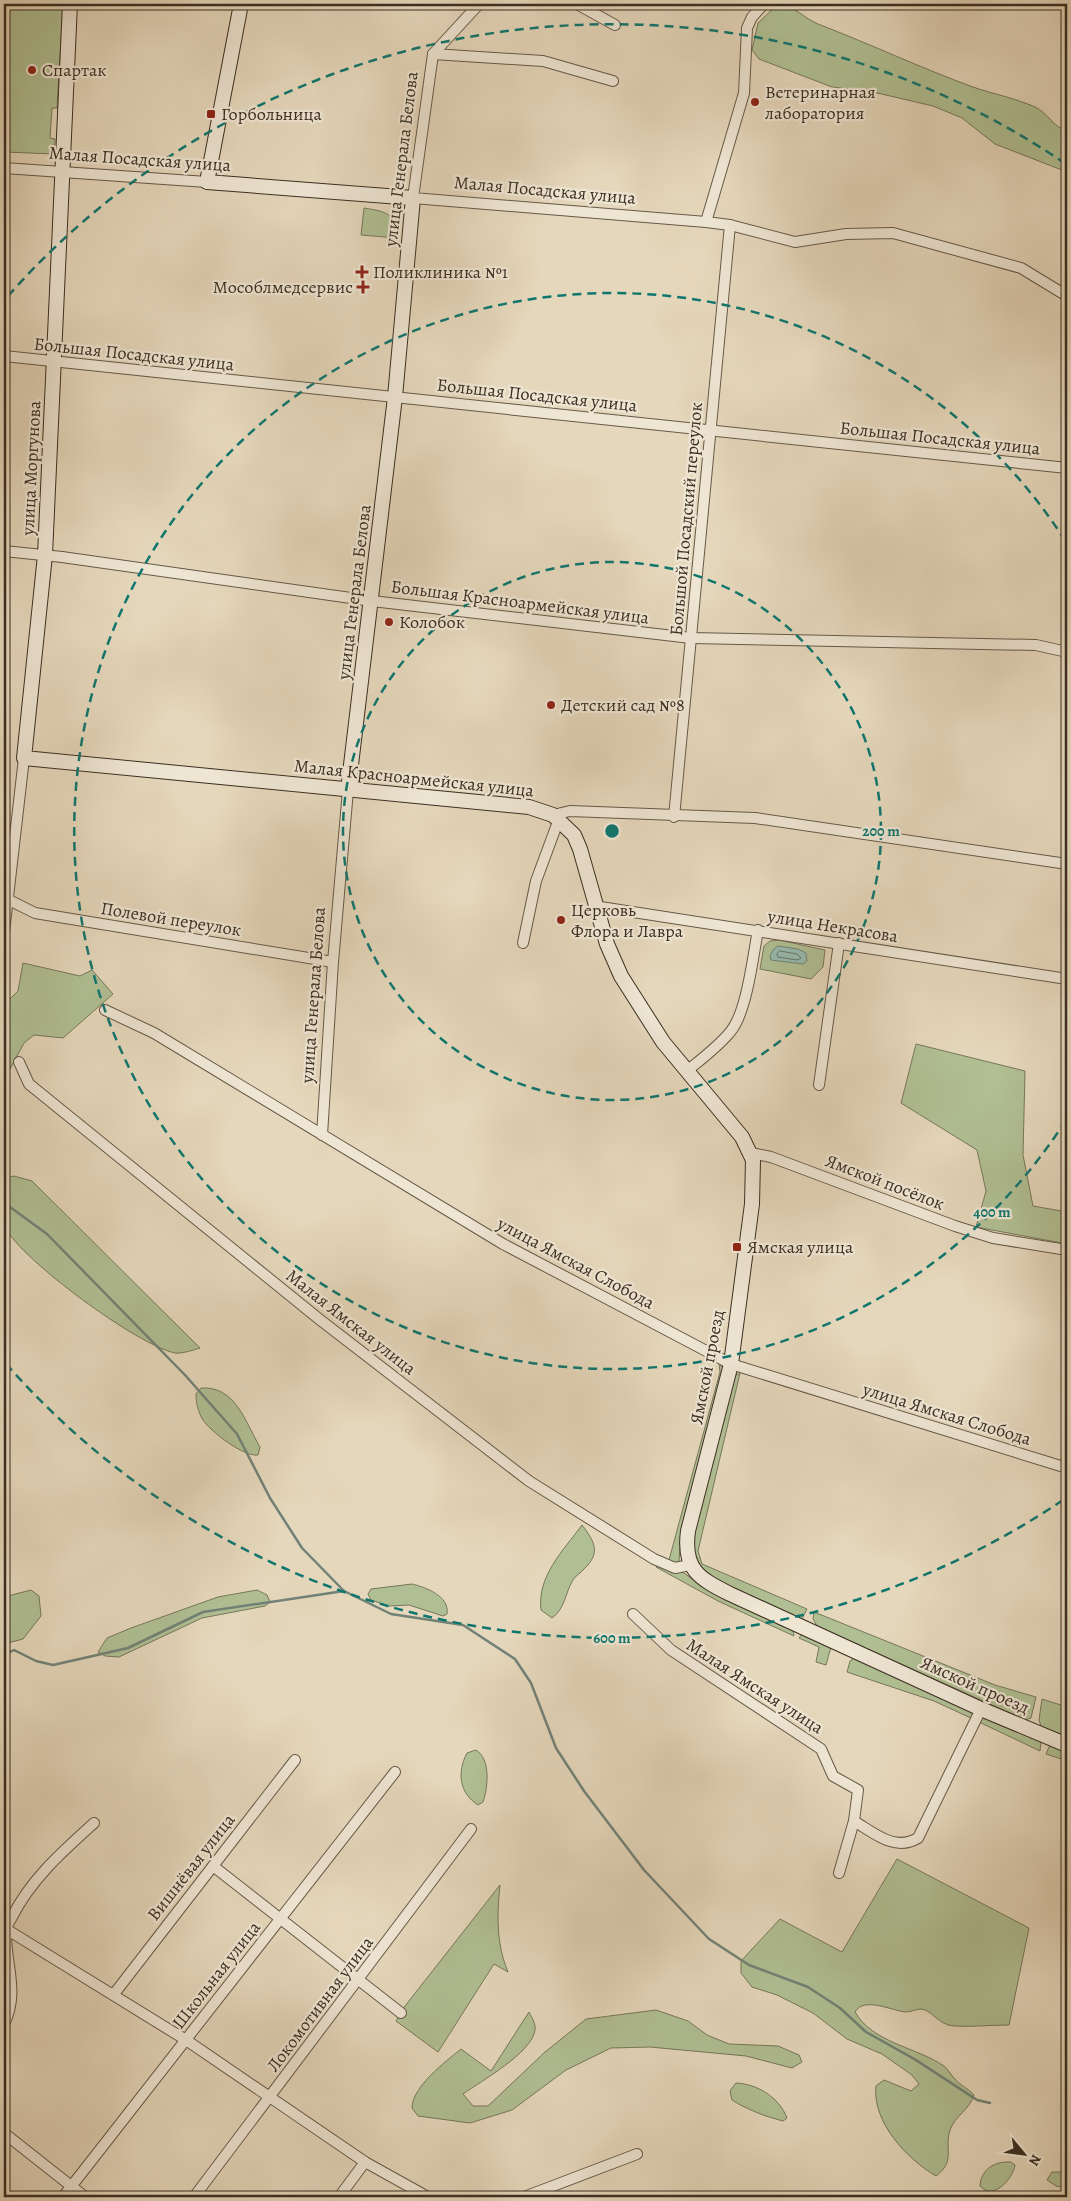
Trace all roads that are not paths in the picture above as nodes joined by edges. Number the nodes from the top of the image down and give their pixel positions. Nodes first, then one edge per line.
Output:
1 (70, 4) edge
2 (241, 4) edge
3 (479, 4) edge
4 (577, 4) edge
5 (764, 4) edge
6 (615, 25) dead end
7 (433, 54) junction
8 (613, 81) dead end
9 (4, 168) edge
10 (63, 173) junction
11 (207, 182) junction
12 (413, 198) junction
13 (706, 222) junction
14 (730, 225) junction
15 (1067, 296) edge
16 (4, 356) edge
17 (55, 362) junction
18 (395, 397) junction
19 (710, 430) junction
20 (1067, 468) edge
21 (4, 551) edge
22 (46, 555) junction
23 (372, 602) junction
24 (691, 638) junction
25 (1067, 652) edge
26 (24, 758) junction
27 (348, 790) junction
28 (674, 816) junction
29 (556, 817) junction
30 (1067, 864) edge
31 (7, 899) junction
32 (594, 906) junction
33 (758, 930) junction
34 (4, 932) edge
35 (523, 943) dead end
36 (839, 943) junction
37 (333, 962) junction
38 (1067, 979) edge
39 (105, 1010) dead end
40 (19, 1062) dead end
41 (688, 1070) junction
42 (819, 1085) dead end
43 (322, 1135) junction
44 (751, 1153) junction
45 (1067, 1250) edge
46 (731, 1364) junction
47 (1067, 1468) edge
48 (690, 1565) junction
49 (633, 1614) dead end
50 (981, 1709) junction
51 (1067, 1745) edge
52 (295, 1760) dead end
53 (394, 1772) dead end
54 (854, 1821) junction
55 (94, 1823) dead end
56 (471, 1829) dead end
57 (212, 1866) junction
58 (838, 1873) dead end
59 (280, 1920) junction
60 (6, 1929) junction
61 (358, 1980) junction
62 (114, 1994) junction
63 (401, 2012) dead end
64 (4, 2024) edge
65 (186, 2040) junction
66 (271, 2096) junction
67 (4, 2133) edge
68 (637, 2154) dead end
69 (365, 2162) junction
70 (72, 2186) junction
71 (63, 2197) edge
72 (85, 2197) edge
73 (194, 2197) edge
74 (339, 2197) edge
75 (428, 2197) edge
76 (524, 2197) edge

1 - 10 main road, улица Моргунова
2 - 11 main road
3 - 7 street
4 - 6 street
5 - 13 street
7 - 8 street
7 - 12 street, улица Генерала Белова
9 - 10 street, Малая Посадская улица
10 - 11 street, Малая Посадская улица
10 - 17 main road, улица Моргунова
11 - 12 main road, Малая Посадская улица
12 - 13 street, Малая Посадская улица
12 - 18 main road, улица Генерала Белова
13 - 14 street, Малая Посадская улица
14 - 15 street, Малая Посадская улица
14 - 19 street, Большой Посадский переулок
16 - 17 street, Большая Посадская улица
17 - 18 street, Большая Посадская улица
17 - 22 main road, улица Моргунова
18 - 19 street, Большая Посадская улица
18 - 23 main road, улица Генерала Белова
19 - 20 street, Большая Посадская улица
19 - 24 street, Большой Посадский переулок
21 - 22 street, Большая Красноармейская улица
22 - 23 street, Большая Красноармейская улица
22 - 26 main road, улица Моргунова
23 - 24 street, Большая Красноармейская улица
23 - 27 main road, улица Генерала Белова
24 - 25 street, Большая Красноармейская улица
24 - 28 street, Большой Посадский переулок
26 - 27 main road, Малая Красноармейская улица
26 - 31 street, улица Моргунова
27 - 29 main road, Малая Красноармейская улица
27 - 37 street, улица Генерала Белова
28 - 29 street, Малая Красноармейская улица
28 - 30 street, Малая Красноармейская улица
29 - 32 main road, Ямской проезд
29 - 35 street
31 - 34 street, улица Моргунова
31 - 37 street, Полевой переулок
32 - 33 street, улица Некрасова
32 - 41 main road, Ямской проезд
33 - 36 street, улица Некрасова
33 - 41 street
36 - 38 street, улица Некрасова
36 - 42 street
37 - 43 street, улица Генерала Белова
39 - 43 street, улица Ямская Слобода
40 - 48 street, Малая Ямская улица
41 - 44 main road, Ямской проезд
43 - 46 street, улица Ямская Слобода
44 - 45 street, Ямской посёлок
44 - 46 main road, Ямской проезд
46 - 47 street, улица Ямская Слобода
46 - 48 main road, Ямской проезд
48 - 50 main road, Ямской проезд
49 - 54 street, Малая Ямская улица
50 - 51 main road, Ямской проезд
50 - 54 street
52 - 57 street, Вишнёвая улица
53 - 59 street, Школьная улица
54 - 58 street, Малая Ямская улица
55 - 60 street
56 - 61 street, Локомотивная улица
57 - 59 street
57 - 62 street, Вишнёвая улица
59 - 61 street
59 - 65 street, Школьная улица
60 - 62 street
60 - 64 street
61 - 63 street
61 - 66 street, Локомотивная улица
62 - 65 street
65 - 66 street
65 - 70 street, Школьная улица
66 - 69 street
66 - 73 street, Локомотивная улица
67 - 70 street
68 - 76 street
69 - 74 street
69 - 75 street
70 - 71 street, Школьная улица
70 - 72 street

